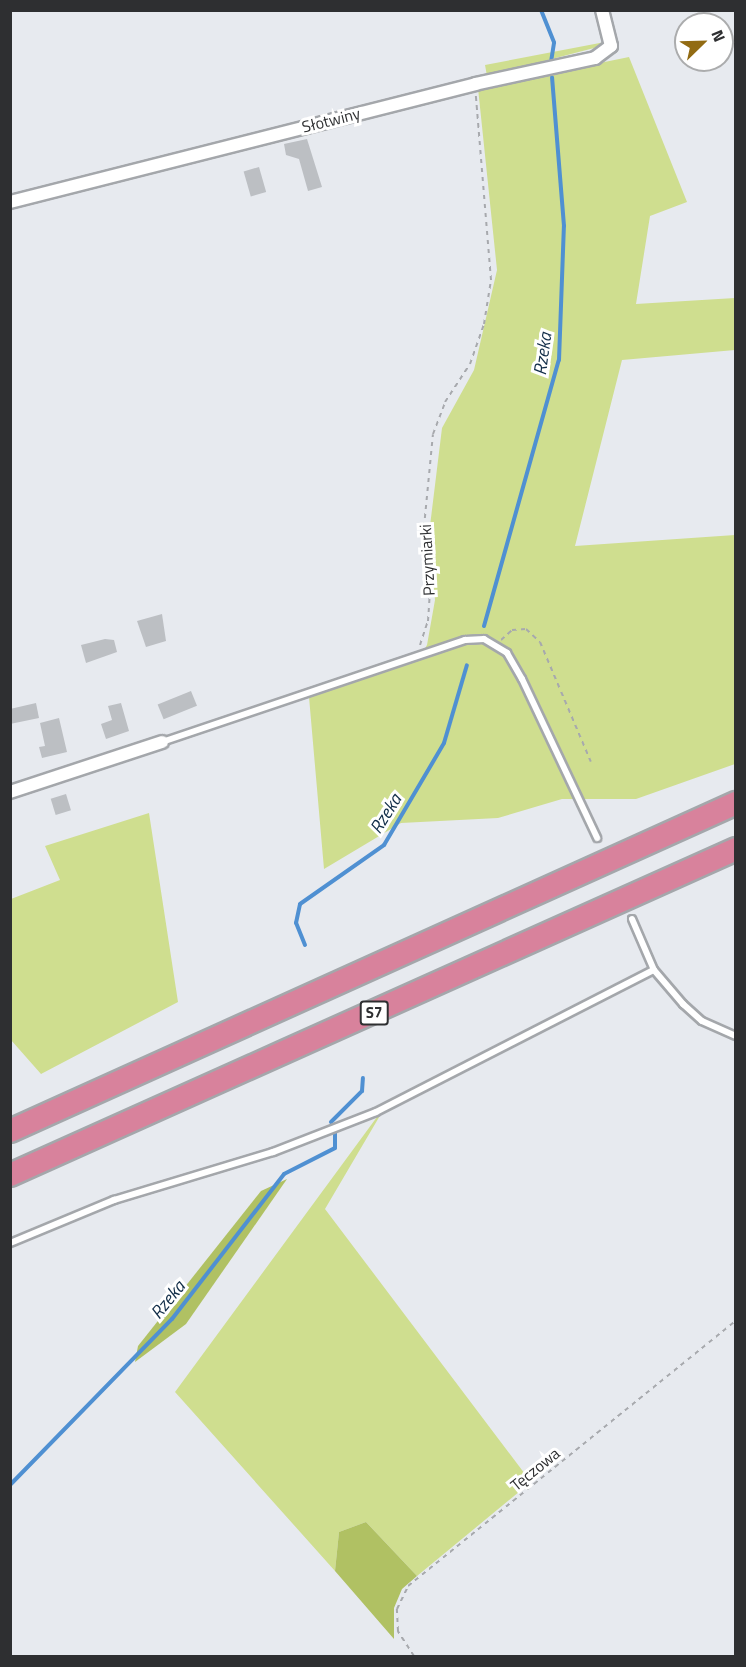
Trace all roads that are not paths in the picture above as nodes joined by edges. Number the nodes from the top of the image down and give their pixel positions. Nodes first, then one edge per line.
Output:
1 (602, 10) edge
2 (10, 202) edge
3 (162, 742) joint
4 (10, 792) edge
5 (735, 803) edge
6 (597, 838) dead end
7 (735, 849) edge
8 (632, 920) dead end
9 (654, 970) junction
10 (735, 1036) edge
11 (10, 1131) edge
12 (10, 1175) edge
13 (10, 1243) edge

1 - 2 street, Słotwiny
3 - 4 street
3 - 6 lane
5 - 11 highway, S7
7 - 12 highway, S7
8 - 9 lane
9 - 10 lane
9 - 13 lane

